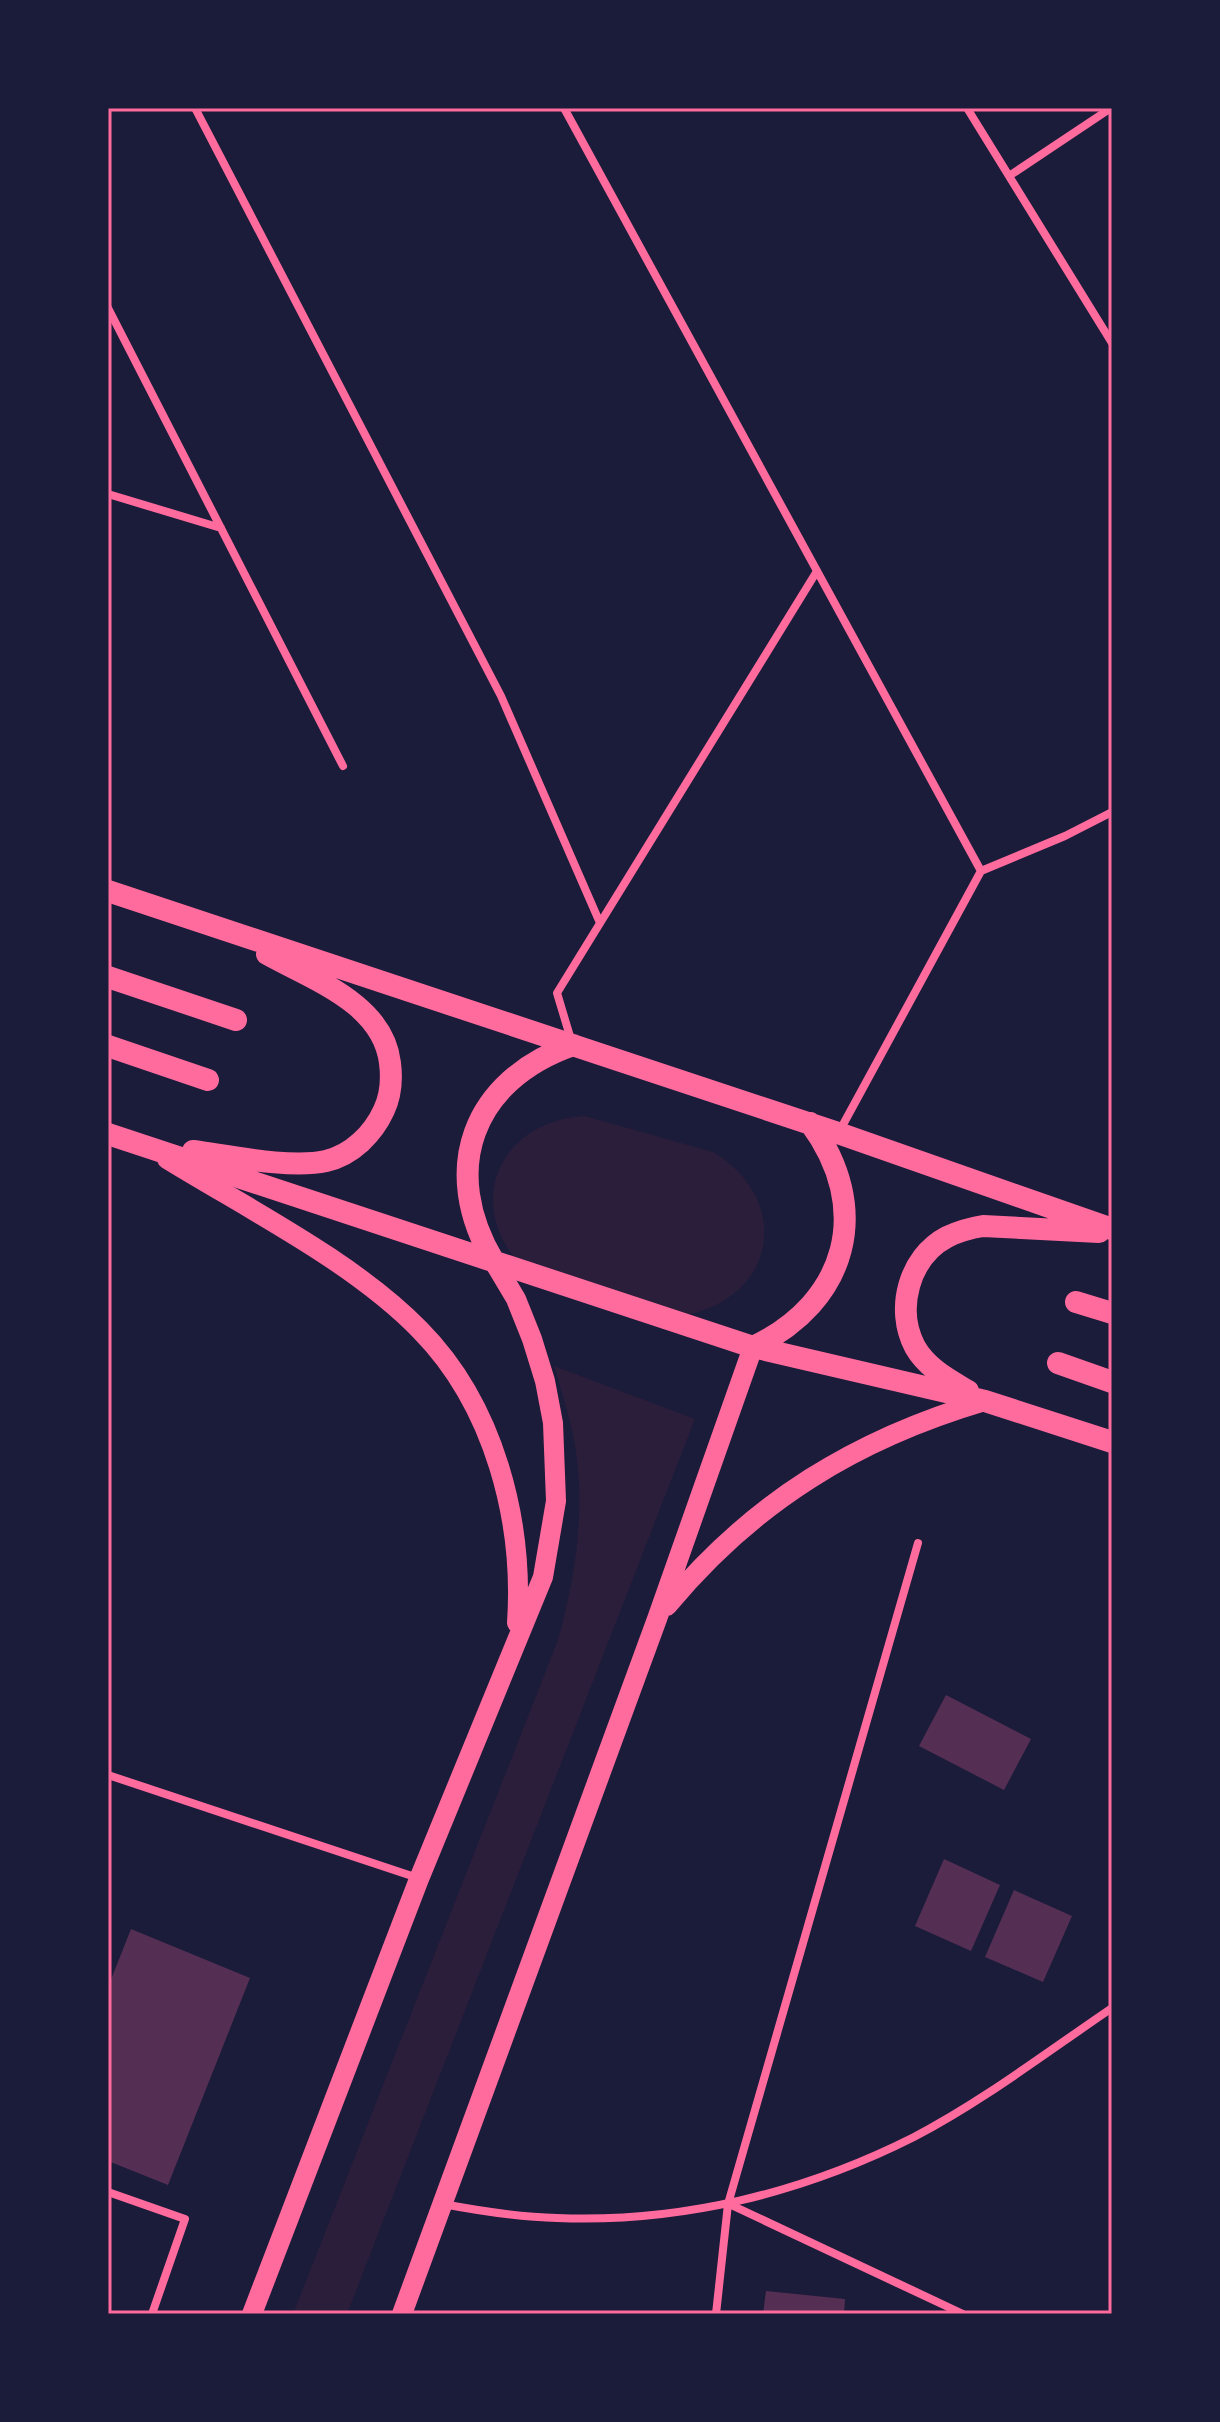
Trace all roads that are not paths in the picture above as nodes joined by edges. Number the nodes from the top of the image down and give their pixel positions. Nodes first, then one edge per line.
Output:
1 (195, 108) edge
2 (564, 108) edge
3 (967, 108) edge
4 (1111, 108) edge
5 (1009, 176) junction
6 (108, 308) edge
7 (1112, 343) edge
8 (108, 494) edge
9 (221, 528) junction
10 (817, 571) junction
11 (343, 766) dead end
12 (1112, 812) edge
13 (981, 871) junction
14 (108, 891) edge
15 (600, 923) junction
16 (220, 928) junction
17 (108, 977) edge
18 (236, 1020) dead end
19 (573, 1045) junction
20 (108, 1046) edge
21 (208, 1080) dead end
22 (810, 1123) junction
23 (838, 1133) junction
24 (108, 1134) edge
25 (144, 1145) junction
26 (1112, 1231) edge
27 (494, 1262) junction
28 (1076, 1302) dead end
29 (1112, 1313) edge
30 (753, 1347) junction
31 (1058, 1363) dead end
32 (1112, 1382) edge
33 (985, 1401) junction
34 (1112, 1442) edge
35 (918, 1543) dead end
36 (657, 1619) junction
37 (516, 1639) junction
38 (108, 1775) edge
39 (419, 1879) junction
40 (1112, 2008) edge
41 (108, 2192) edge
42 (443, 2204) junction
43 (728, 2204) junction
44 (152, 2314) edge
45 (252, 2314) edge
46 (402, 2314) edge
47 (716, 2314) edge
48 (963, 2314) edge

1 - 15 street
2 - 10 street
3 - 5 street
4 - 5 street
5 - 7 street
6 - 9 street
8 - 9 street
9 - 11 street
10 - 13 street
10 - 15 street
12 - 13 street
13 - 23 street
14 - 16 highway
15 - 19 street
16 - 19 highway
16 - 25 highway
17 - 18 highway
19 - 22 highway
19 - 27 highway
20 - 21 highway
22 - 23 highway
22 - 30 highway
23 - 26 highway
24 - 25 highway
25 - 27 highway
25 - 37 main road
26 - 33 highway
27 - 30 highway
27 - 37 main road
28 - 29 highway
30 - 33 highway
30 - 36 main road
31 - 32 highway
33 - 34 highway
33 - 36 main road
35 - 43 street
36 - 42 main road
37 - 39 main road
38 - 39 street
39 - 45 main road
40 - 43 street
41 - 44 street
42 - 43 street
42 - 46 main road
43 - 47 street
43 - 48 street

